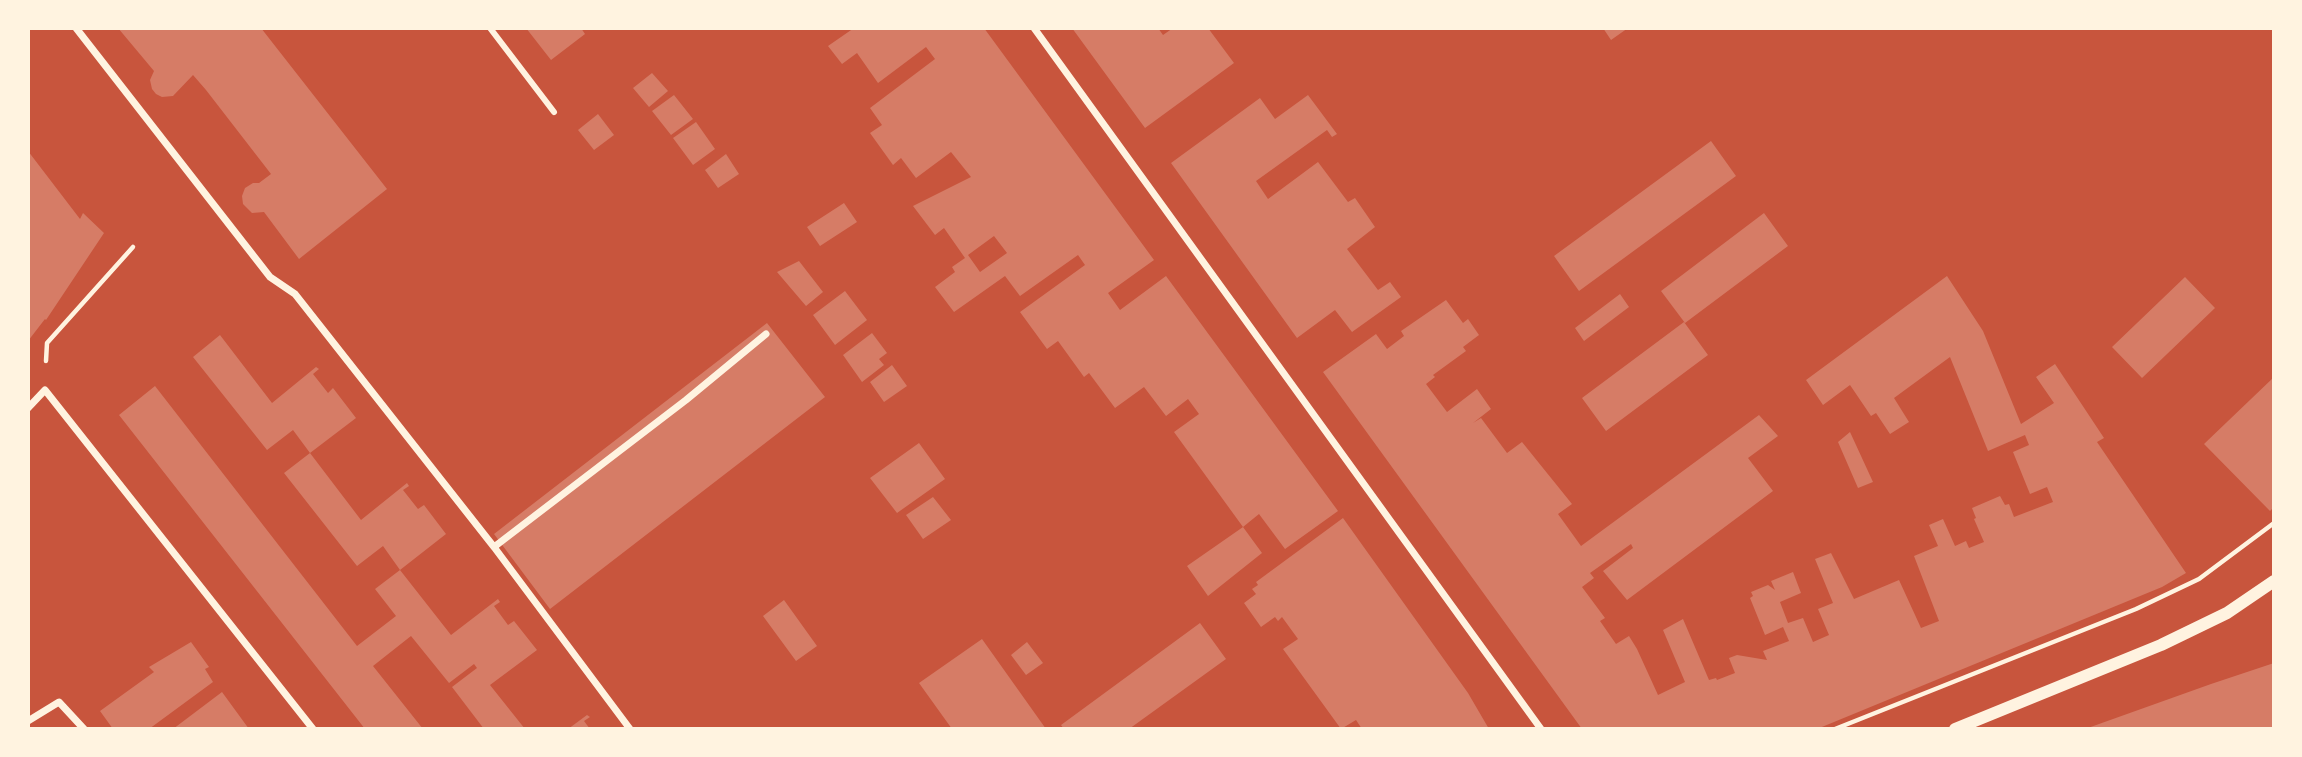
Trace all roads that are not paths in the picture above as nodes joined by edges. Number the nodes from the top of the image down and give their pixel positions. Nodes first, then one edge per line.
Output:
1 (76, 28) edge
2 (490, 28) edge
3 (1034, 28) edge
4 (554, 112) dead end
5 (766, 334) dead end
6 (28, 408) edge
7 (494, 547) junction
8 (2274, 580) edge
9 (28, 721) edge
10 (84, 729) edge
11 (313, 729) edge
12 (630, 729) edge
13 (1541, 729) edge
14 (1955, 729) edge

1 - 7 street
2 - 4 street
3 - 13 street
5 - 7 street
6 - 11 street
7 - 12 street
8 - 14 street
9 - 10 street

